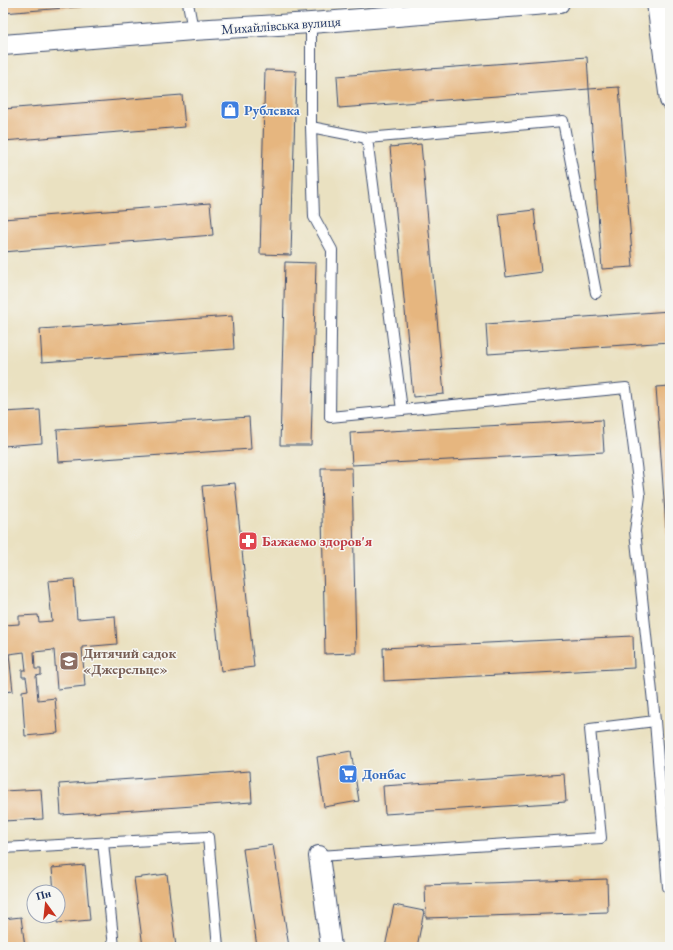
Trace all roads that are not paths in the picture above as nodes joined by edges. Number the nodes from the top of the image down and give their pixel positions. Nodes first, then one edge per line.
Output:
1 (188, 3) edge
2 (559, 3) edge
3 (657, 3) edge
4 (311, 23) junction
5 (193, 30) junction
6 (3, 45) edge
7 (670, 100) edge
8 (311, 127) junction
9 (367, 138) junction
10 (596, 293) dead end
11 (402, 410) junction
12 (655, 721) junction
13 (103, 843) junction
14 (3, 848) edge
15 (319, 856) joint
16 (668, 887) dead end
17 (114, 947) edge
18 (218, 947) edge
19 (331, 947) edge

1 - 5 lane
2 - 4 street, Михайлівська вулиця
3 - 7 street
4 - 5 street, Михайлівська вулиця
4 - 8 lane
5 - 6 street, Михайлівська вулиця
8 - 9 lane
8 - 11 lane
9 - 10 lane
9 - 11 lane
11 - 12 lane
12 - 15 lane
12 - 16 lane
13 - 14 lane
13 - 17 lane
13 - 18 lane
15 - 19 street

